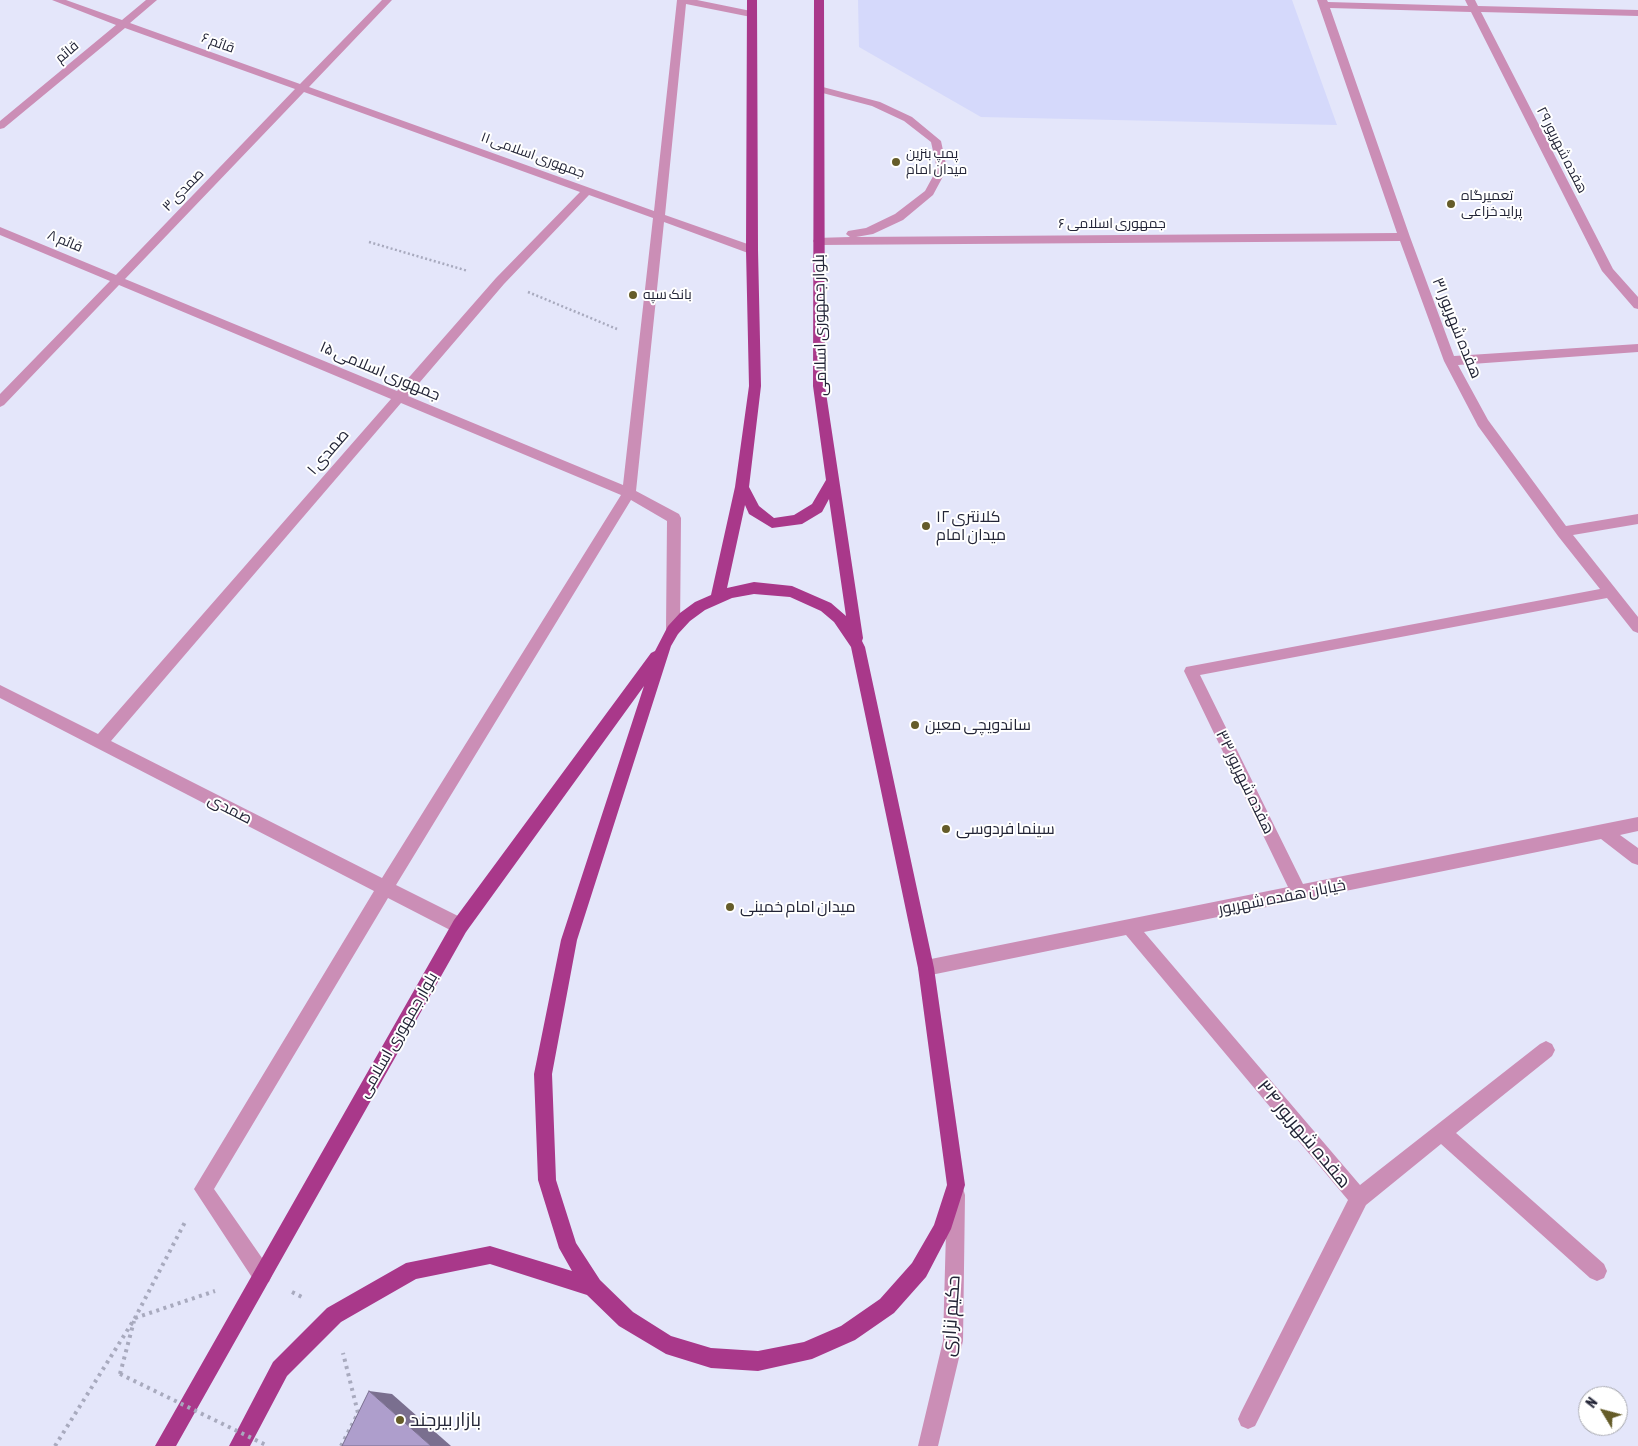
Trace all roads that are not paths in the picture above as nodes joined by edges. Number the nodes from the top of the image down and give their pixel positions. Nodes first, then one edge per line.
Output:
1 (57, 0) edge
2 (152, 0) edge
3 (387, 0) edge
4 (682, 0) edge
5 (752, 0) edge
6 (819, 0) edge
7 (1323, 3) edge
8 (1472, 4) edge
9 (1638, 13) edge
10 (751, 14) junction
11 (123, 24) junction
12 (302, 88) junction
13 (819, 89) junction
14 (0, 126) edge
15 (588, 190) junction
16 (658, 215) junction
17 (0, 230) edge
18 (1404, 238) junction
19 (819, 241) junction
20 (752, 250) junction
21 (118, 280) junction
22 (1638, 306) edge
23 (1638, 348) edge
24 (1450, 361) junction
25 (398, 397) junction
26 (0, 402) edge
27 (832, 481) junction
28 (742, 487) junction
29 (629, 493) junction
30 (1638, 519) edge
31 (1563, 532) junction
32 (1611, 592) junction
33 (718, 597) junction
34 (1638, 627) edge
35 (673, 630) junction
36 (664, 645) junction
37 (858, 647) junction
38 (0, 691) edge
39 (100, 742) junction
40 (1638, 824) edge
41 (1605, 832) junction
42 (1638, 858) edge
43 (385, 888) junction
44 (1299, 893) junction
45 (460, 926) junction
46 (1130, 928) junction
47 (926, 968) junction
48 (1546, 1050) dead end
49 (1442, 1133) junction
50 (956, 1185) junction
51 (1358, 1198) junction
52 (1597, 1271) dead end
53 (262, 1275) junction
54 (593, 1287) junction
55 (1248, 1419) dead end
56 (165, 1446) edge
57 (239, 1446) edge
58 (928, 1446) edge

1 - 11 street, قائم ۶
2 - 11 street, قائم
3 - 12 street, صمدی ۳
4 - 10 street
4 - 16 street
5 - 10 main road
6 - 13 main road, بلوار جمهوری اسلامی
7 - 8 street
7 - 18 street, هفده شهریور ۳۱
8 - 9 street
8 - 22 street, هفده شهریور ۲۹
10 - 20 main road
11 - 12 street, قائم ۶
11 - 14 street, قائم
12 - 15 street, جمهوری اسلامی ۱۱
12 - 21 street, صمدی ۳
13 - 19 main road, بلوار جمهوری اسلامی
13 - 19 street
15 - 16 street, جمهوری اسلامی ۱۱
15 - 25 street, صمدی ۱
16 - 20 street, جمهوری اسلامی ۱۱
16 - 29 street
17 - 21 street, قائم ۸
18 - 19 street, جمهوری اسلامی ۶
18 - 24 street, هفده شهریور ۳۱
19 - 27 main road, بلوار جمهوری اسلامی
20 - 28 main road
21 - 25 street, جمهوری اسلامی ۱۵
21 - 26 street, صمدی ۳
23 - 24 street
24 - 31 street, هفده شهریور ۳۱
25 - 29 street, جمهوری اسلامی ۱۵
25 - 39 street, صمدی ۱
27 - 28 main road
27 - 37 main road, بلوار جمهوری اسلامی
28 - 33 main road
29 - 35 street, جمهوری اسلامی ۱۵
29 - 43 street
30 - 31 street
31 - 32 street, هفده شهریور ۳۱
32 - 34 street, هفده شهریور ۳۱
32 - 44 street, هفده شهریور ۳۳
33 - 35 main road
33 - 37 main road
35 - 36 main road
36 - 45 main road, بلوار جمهوری اسلامی
36 - 54 main road
37 - 47 main road
38 - 39 street, صمدی
39 - 43 street, صمدی
40 - 41 street, خیابان هفده شهریور
41 - 42 street
41 - 44 street, خیابان هفده شهریور
43 - 45 street, صمدی
43 - 53 street
44 - 46 street, خیابان هفده شهریور
45 - 53 main road, بلوار جمهوری اسلامی
46 - 47 street, خیابان هفده شهریور
46 - 51 street, هفده شهریور ۳۴
47 - 50 main road
48 - 49 street
49 - 51 street
49 - 52 street
50 - 54 main road
50 - 58 street, حکیم نزاری
51 - 55 street, هفده شهریور ۳۴
53 - 56 main road, بلوار جمهوری اسلامی
54 - 57 main road

